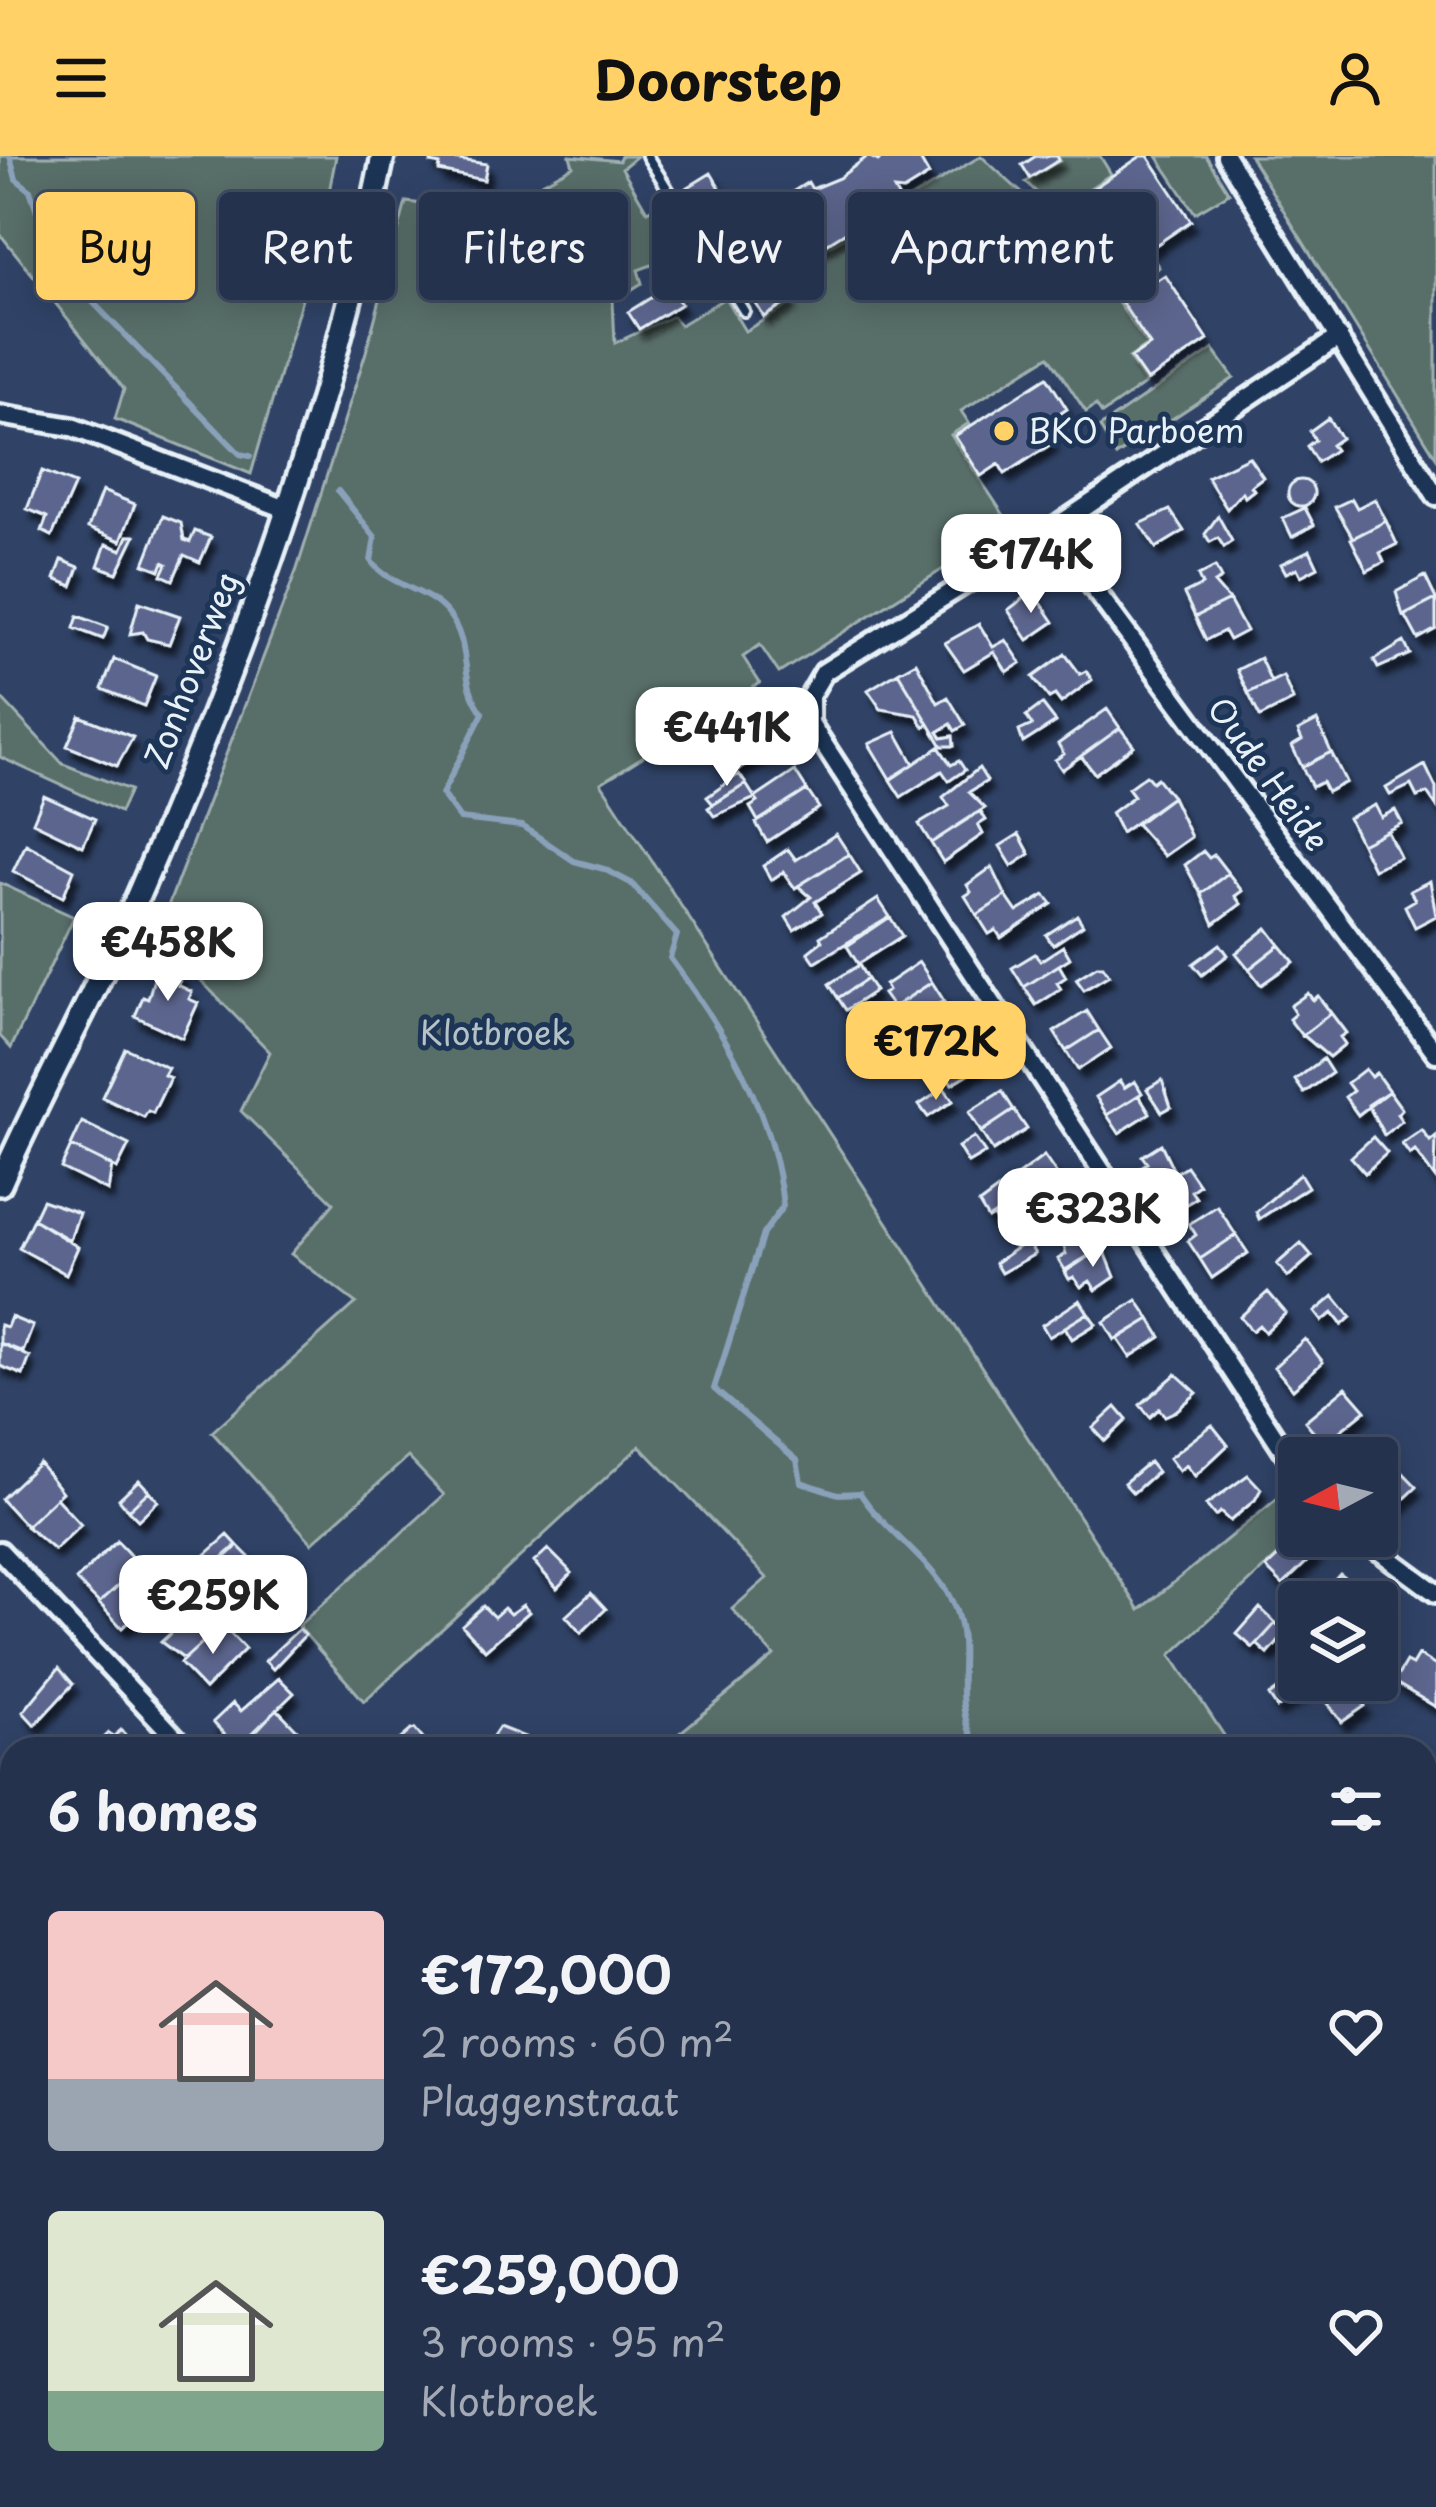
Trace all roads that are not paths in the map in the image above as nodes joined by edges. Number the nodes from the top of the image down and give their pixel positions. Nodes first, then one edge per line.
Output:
1 (382, 156) edge
2 (647, 156) edge
3 (1226, 156) edge
4 (744, 311) dead end
5 (1339, 337) junction
6 (0, 415) edge
7 (1436, 496) edge
8 (286, 509) junction
9 (1051, 530) junction
10 (1436, 1053) edge
11 (0, 1184) edge
12 (1278, 1442) edge
13 (0, 1551) edge
14 (1387, 1557) edge
15 (1436, 1593) edge
16 (175, 1737) edge

1 - 8 street, Zonhoverweg
2 - 4 lane
3 - 5 street
5 - 7 street
5 - 9 street
6 - 8 street
8 - 11 street, Zonhoverweg
9 - 10 street, Oude Heide
9 - 12 street
13 - 16 street
14 - 15 street

